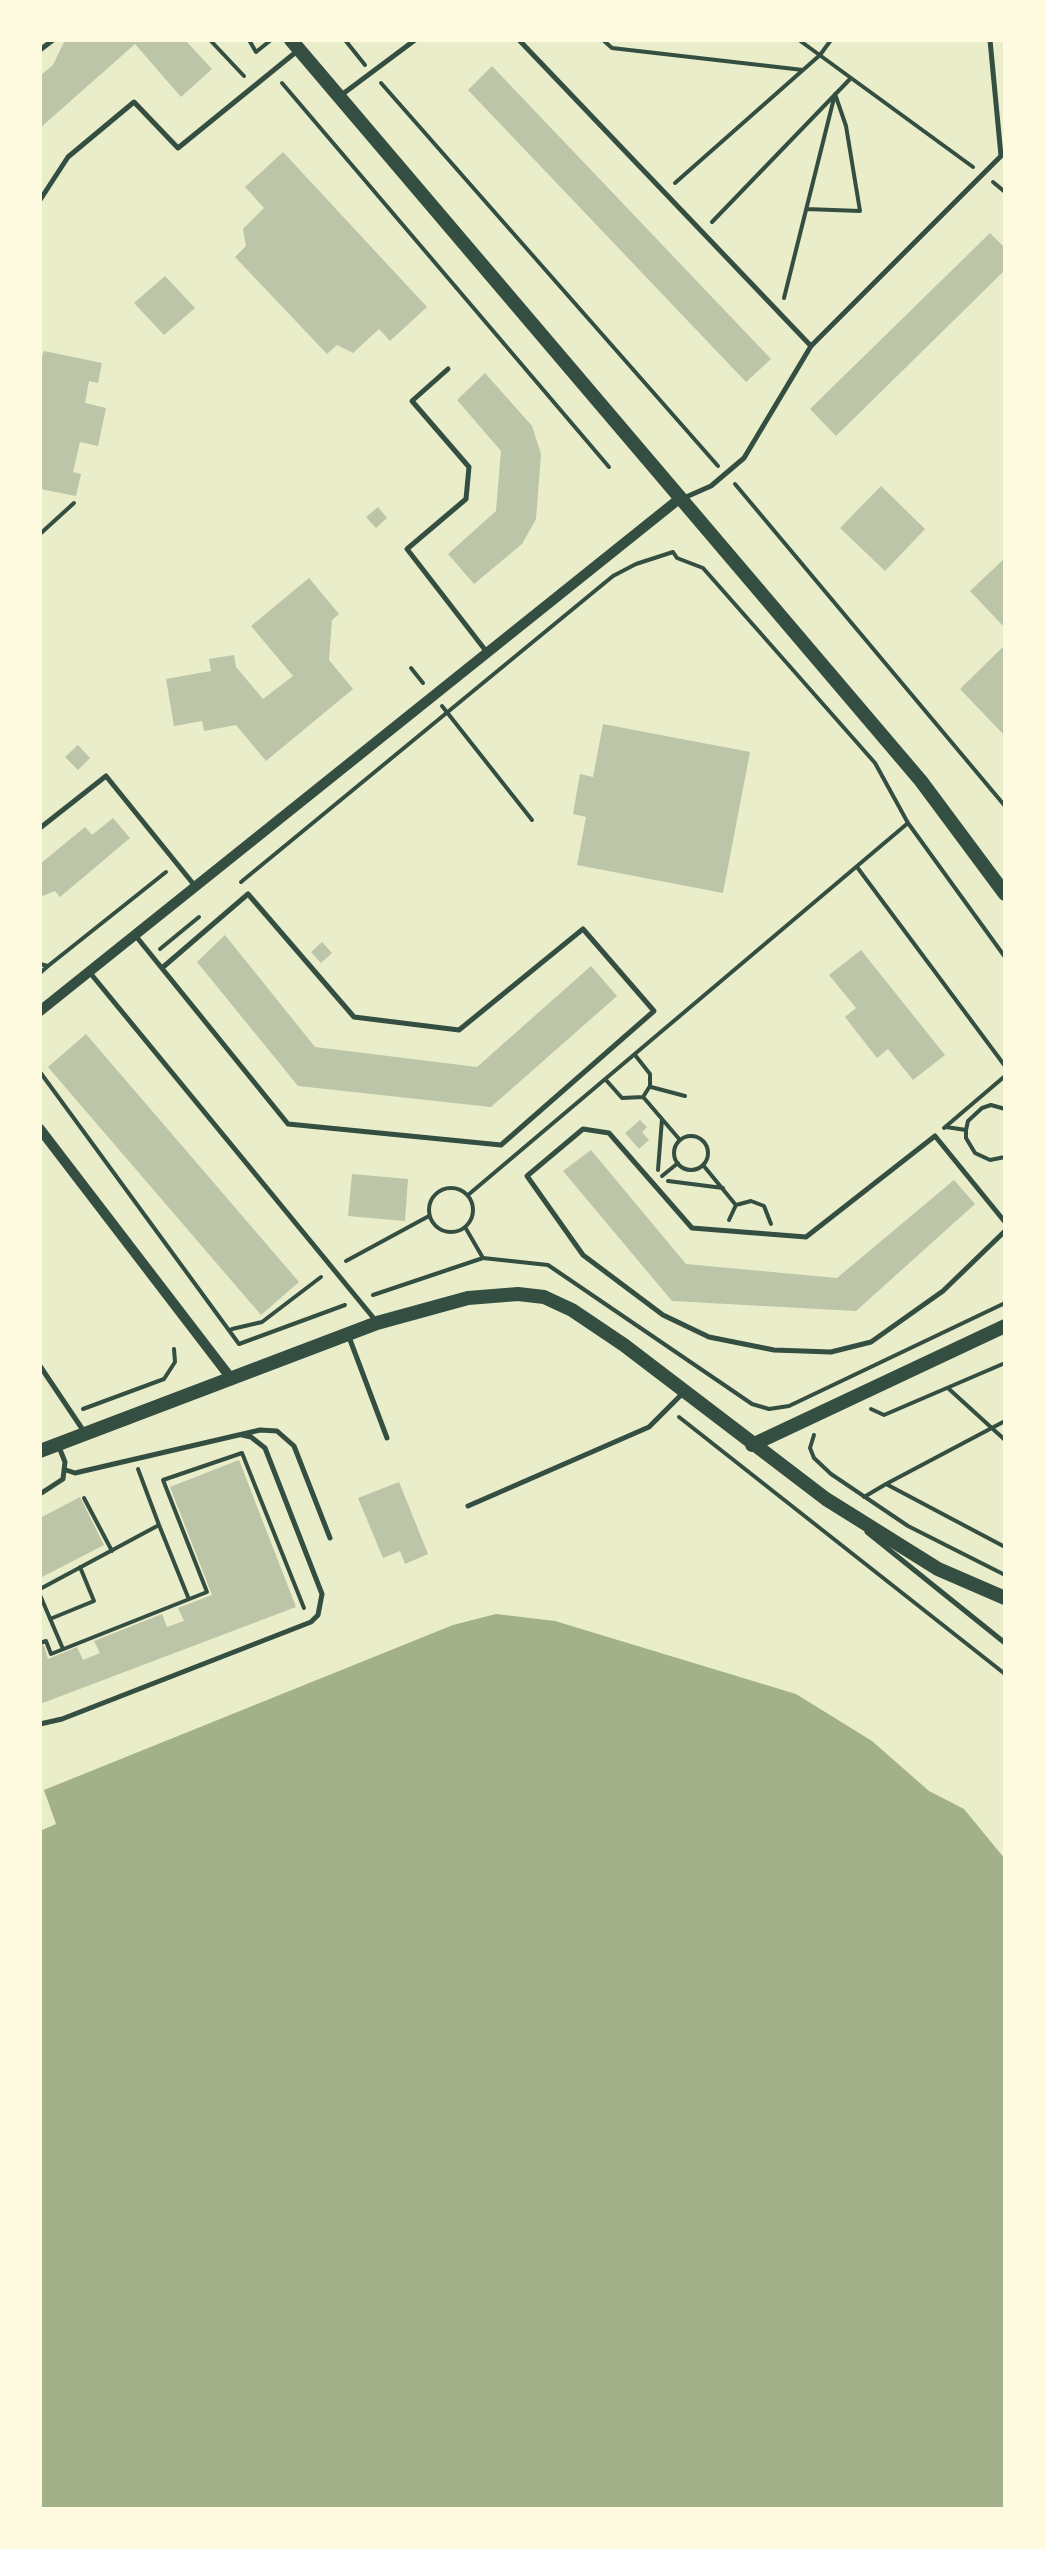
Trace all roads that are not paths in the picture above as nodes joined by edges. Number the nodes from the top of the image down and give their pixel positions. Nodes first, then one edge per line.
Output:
1 (53, 40) edge
2 (415, 40) edge
3 (519, 40) edge
4 (990, 40) edge
5 (295, 45) edge
6 (40, 50) edge
7 (338, 98) junction
8 (40, 200) edge
9 (811, 346) junction
10 (448, 369) dead end
11 (679, 499) junction
12 (486, 651) junction
13 (40, 828) edge
14 (195, 886) junction
15 (1005, 894) edge
16 (135, 935) junction
17 (162, 968) junction
18 (89, 971) junction
19 (40, 1011) edge
20 (40, 1129) edge
21 (1005, 1222) edge
22 (1005, 1232) edge
23 (377, 1323) junction
24 (1005, 1326) edge
25 (348, 1334) junction
26 (40, 1366) edge
27 (230, 1377) junction
28 (684, 1392) junction
29 (85, 1432) junction
30 (242, 1434) junction
31 (387, 1438) dead end
32 (58, 1443) junction
33 (752, 1445) junction
34 (40, 1450) edge
35 (66, 1470) junction
36 (40, 1494) edge
37 (826, 1499) junction
38 (468, 1506) dead end
39 (330, 1538) dead end
40 (1005, 1598) edge
41 (1005, 1642) edge
42 (40, 1724) edge

1 - 6 lane
2 - 7 lane
3 - 9 lane
4 - 9 lane
5 - 7 main road
5 - 8 lane
7 - 11 main road
9 - 11 lane
10 - 12 lane
11 - 12 street
11 - 15 main road
12 - 14 street
13 - 14 lane
14 - 16 street
16 - 17 lane
16 - 18 street
17 - 17 lane
18 - 19 street
18 - 23 lane
20 - 27 street
21 - 22 lane
23 - 25 main road
23 - 28 main road
24 - 33 main road
25 - 27 main road
25 - 31 lane
26 - 29 lane
27 - 29 main road
28 - 33 main road
28 - 38 lane
29 - 32 main road
30 - 35 lane
30 - 39 lane
30 - 42 lane
32 - 34 main road
32 - 35 lane
33 - 37 main road
35 - 36 lane
37 - 40 main road
37 - 41 lane

